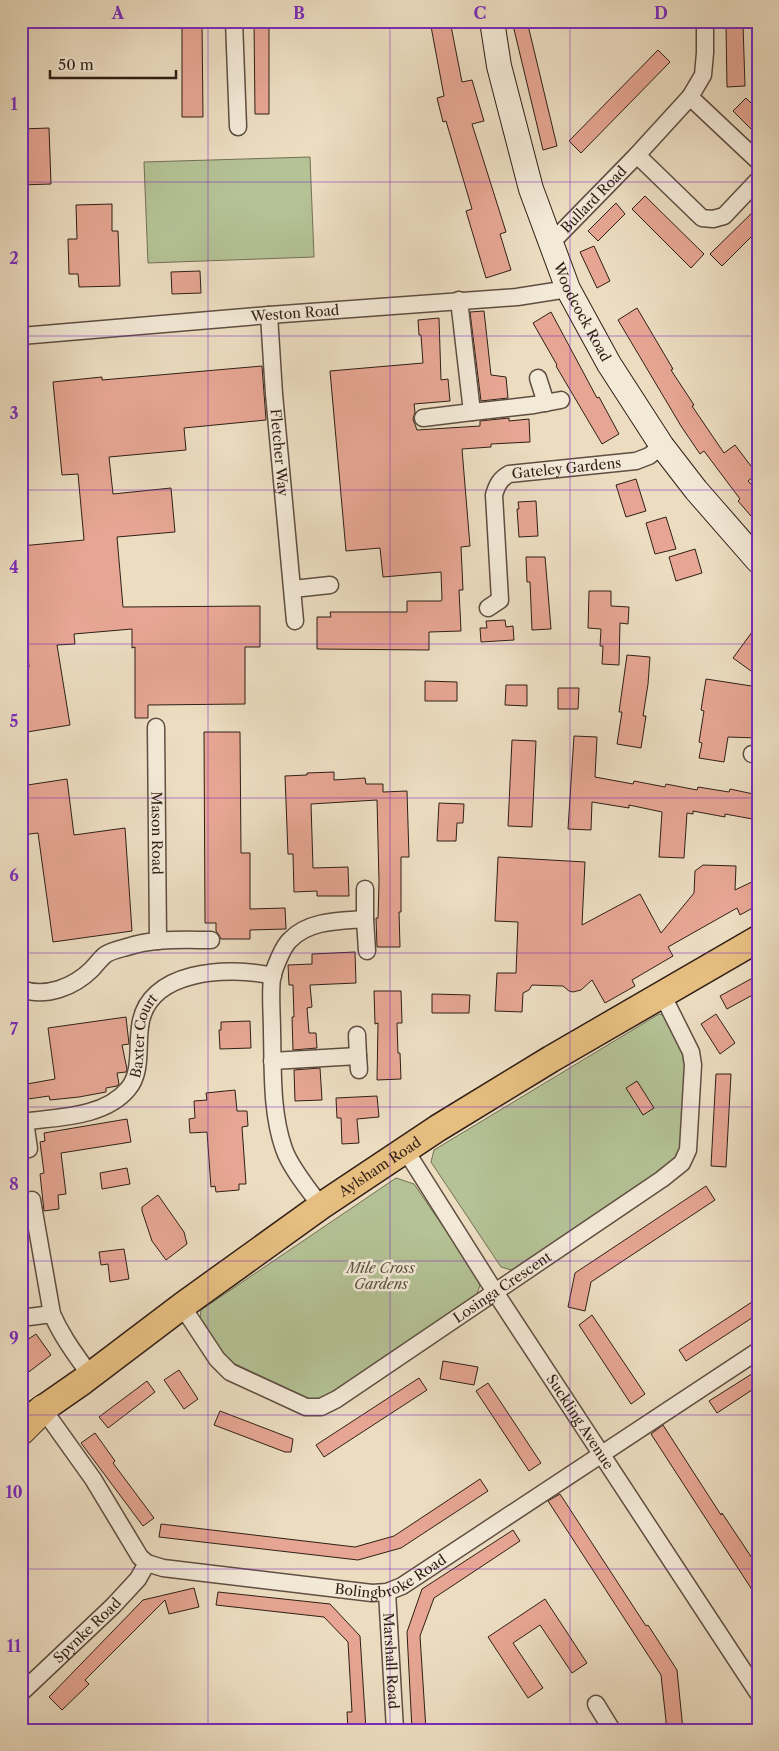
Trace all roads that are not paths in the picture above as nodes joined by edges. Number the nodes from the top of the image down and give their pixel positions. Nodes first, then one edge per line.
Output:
1 (234, 21) edge
2 (492, 21) edge
3 (704, 21) edge
4 (690, 97) junction
5 (238, 126) dead end
6 (637, 155) junction
7 (758, 161) edge
8 (758, 180) edge
9 (550, 243) junction
10 (568, 289) junction
11 (459, 300) junction
12 (269, 315) junction
13 (21, 336) edge
14 (538, 378) dead end
15 (472, 412) junction
16 (423, 418) dead end
17 (662, 446) junction
18 (758, 561) edge
19 (330, 585) dead end
20 (293, 589) junction
21 (500, 605) dead end
22 (295, 621) dead end
23 (156, 727) dead end
24 (365, 889) dead end
25 (365, 920) junction
26 (758, 939) edge
27 (211, 940) dead end
28 (158, 941) junction
29 (367, 951) dead end
30 (272, 976) junction
31 (21, 989) edge
32 (662, 994) junction
33 (357, 1035) dead end
34 (272, 1062) junction
35 (23, 1121) edge
36 (29, 1149) dead end
37 (406, 1151) junction
38 (32, 1200) dead end
39 (321, 1206) junction
40 (495, 1292) junction
41 (182, 1306) junction
42 (52, 1314) junction
43 (21, 1318) edge
44 (758, 1350) edge
45 (90, 1375) junction
46 (32, 1416) edge
47 (21, 1431) edge
48 (602, 1454) junction
49 (147, 1563) junction
50 (387, 1592) junction
51 (21, 1693) edge
52 (758, 1693) edge
53 (596, 1704) dead end
54 (394, 1730) edge
55 (612, 1730) edge

1 - 5 street
2 - 9 street, Woodcock Road
3 - 4 street, Bullard Road
4 - 6 street, Bullard Road
4 - 7 street
6 - 8 street, Bullard Road
6 - 9 street, Bullard Road
9 - 10 street, Woodcock Road
10 - 11 street, Weston Road
10 - 17 street, Woodcock Road
11 - 12 street, Weston Road
11 - 15 street
12 - 13 street, Weston Road
12 - 20 street, Fletcher Way
14 - 15 street
15 - 16 street
17 - 18 street, Woodcock Road
17 - 21 street, Gateley Gardens
19 - 20 street
20 - 22 street, Fletcher Way
23 - 28 street, Mason Road
24 - 25 street
25 - 29 street
25 - 30 street
26 - 32 main road, Aylsham Road
27 - 28 street
28 - 31 street
30 - 34 street
30 - 35 street, Baxter Court
32 - 37 main road, Aylsham Road
32 - 40 street, Losinga Crescent
33 - 34 street
34 - 39 street
35 - 36 street, Baxter Court
37 - 39 main road, Aylsham Road
37 - 40 street, Suckling Avenue
38 - 42 street
39 - 41 main road, Aylsham Road
40 - 41 street, Losinga Crescent
40 - 48 street, Suckling Avenue
41 - 45 main road, Aylsham Road
42 - 43 street
42 - 45 street
44 - 48 street, Bolingbroke Road
45 - 46 main road, Aylsham Road
46 - 47 highway
46 - 49 street
48 - 50 street, Bolingbroke Road
48 - 52 street, Suckling Avenue
49 - 50 street, Bolingbroke Road
49 - 51 street, Spynke Road
50 - 54 street, Marshall Road
53 - 55 street

